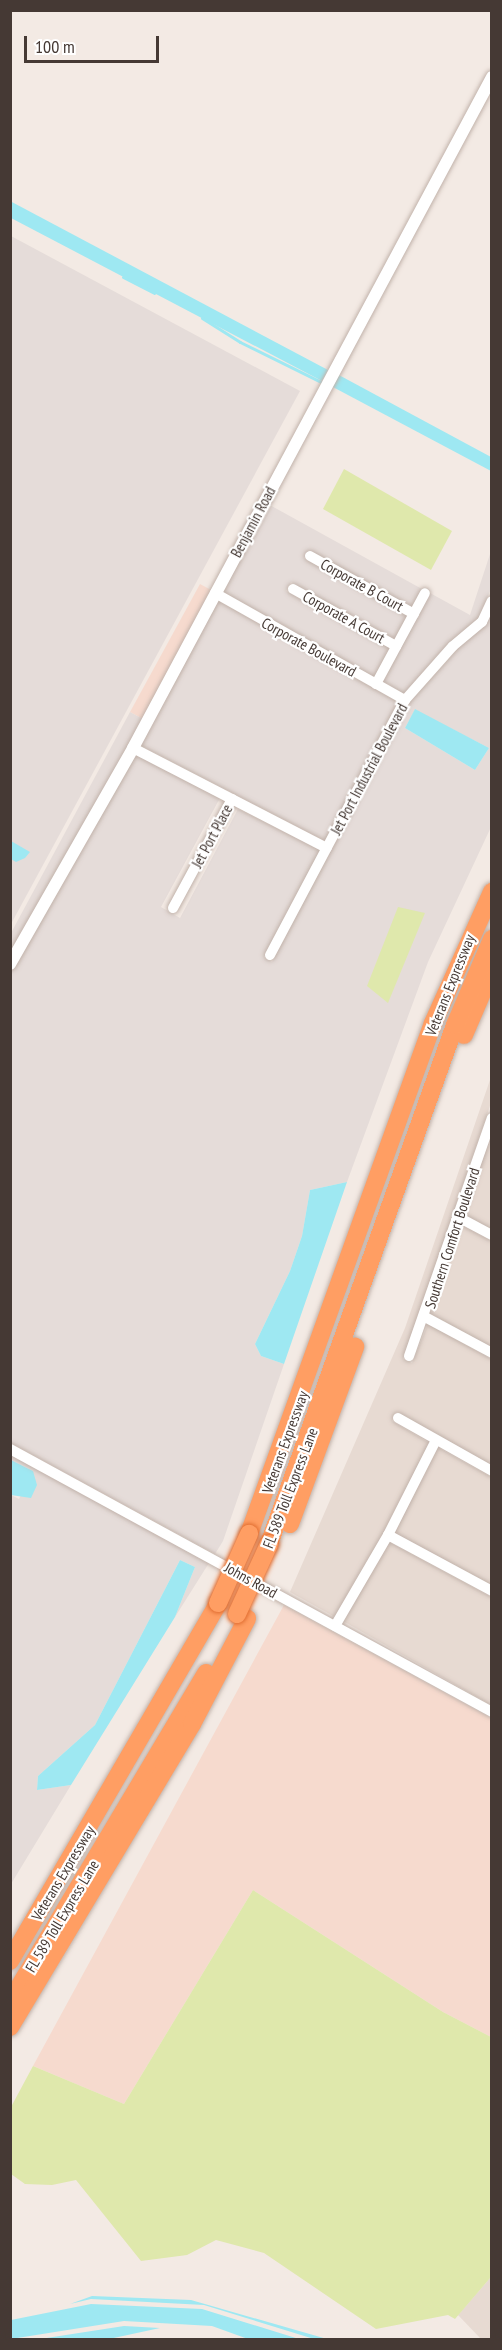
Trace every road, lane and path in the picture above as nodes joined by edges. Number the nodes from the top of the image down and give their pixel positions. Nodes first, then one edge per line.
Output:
1 (492, 77) edge
2 (310, 556) dead end
3 (292, 589) dead end
4 (215, 593) junction
5 (425, 593) dead end
6 (492, 601) edge
7 (414, 614) junction
8 (396, 646) junction
9 (376, 684) junction
10 (405, 700) junction
11 (133, 748) junction
12 (232, 799) junction
13 (327, 848) junction
14 (492, 892) edge
15 (173, 908) dead end
16 (492, 939) edge
17 (270, 955) dead end
18 (10, 964) edge
19 (492, 970) edge
20 (491, 1119) edge
21 (458, 1217) junction
22 (492, 1236) edge
23 (425, 1317) junction
24 (492, 1353) edge
25 (409, 1356) dead end
26 (398, 1418) dead end
27 (436, 1440) junction
28 (10, 1449) edge
29 (492, 1471) edge
30 (388, 1535) junction
31 (274, 1547) junction
32 (492, 1591) edge
33 (242, 1617) junction
34 (335, 1626) junction
35 (492, 1712) edge
36 (10, 1961) edge
37 (10, 2002) edge
38 (10, 2027) edge

1 - 4 street, Benjamin Road
2 - 7 street, Corporate B Court
3 - 8 street, Corporate A Court
4 - 9 street, Corporate Boulevard
4 - 11 street, Benjamin Road
5 - 7 street
6 - 10 street, Jet Port Industrial Boulevard
7 - 8 street
8 - 9 street
9 - 10 street, Corporate Boulevard
10 - 13 street, Jet Port Industrial Boulevard
11 - 12 street, Jet Port Place
11 - 18 street, Benjamin Road
12 - 13 street
12 - 15 street, Jet Port Place
13 - 17 street, Jet Port Industrial Boulevard
14 - 36 highway, Veterans Expressway, bridge
16 - 31 highway, FL 589 Toll Express Lane
19 - 31 highway
20 - 21 street, Southern Comfort Boulevard
21 - 22 street
21 - 23 street, Southern Comfort Boulevard
23 - 24 street
23 - 25 street, Southern Comfort Boulevard
26 - 27 street
27 - 29 street
27 - 30 street
28 - 34 street, Johns Road
30 - 32 street
30 - 34 street
31 - 33 highway
33 - 37 highway, FL 589 Toll Express Lane
33 - 38 highway
34 - 35 street, Johns Road

